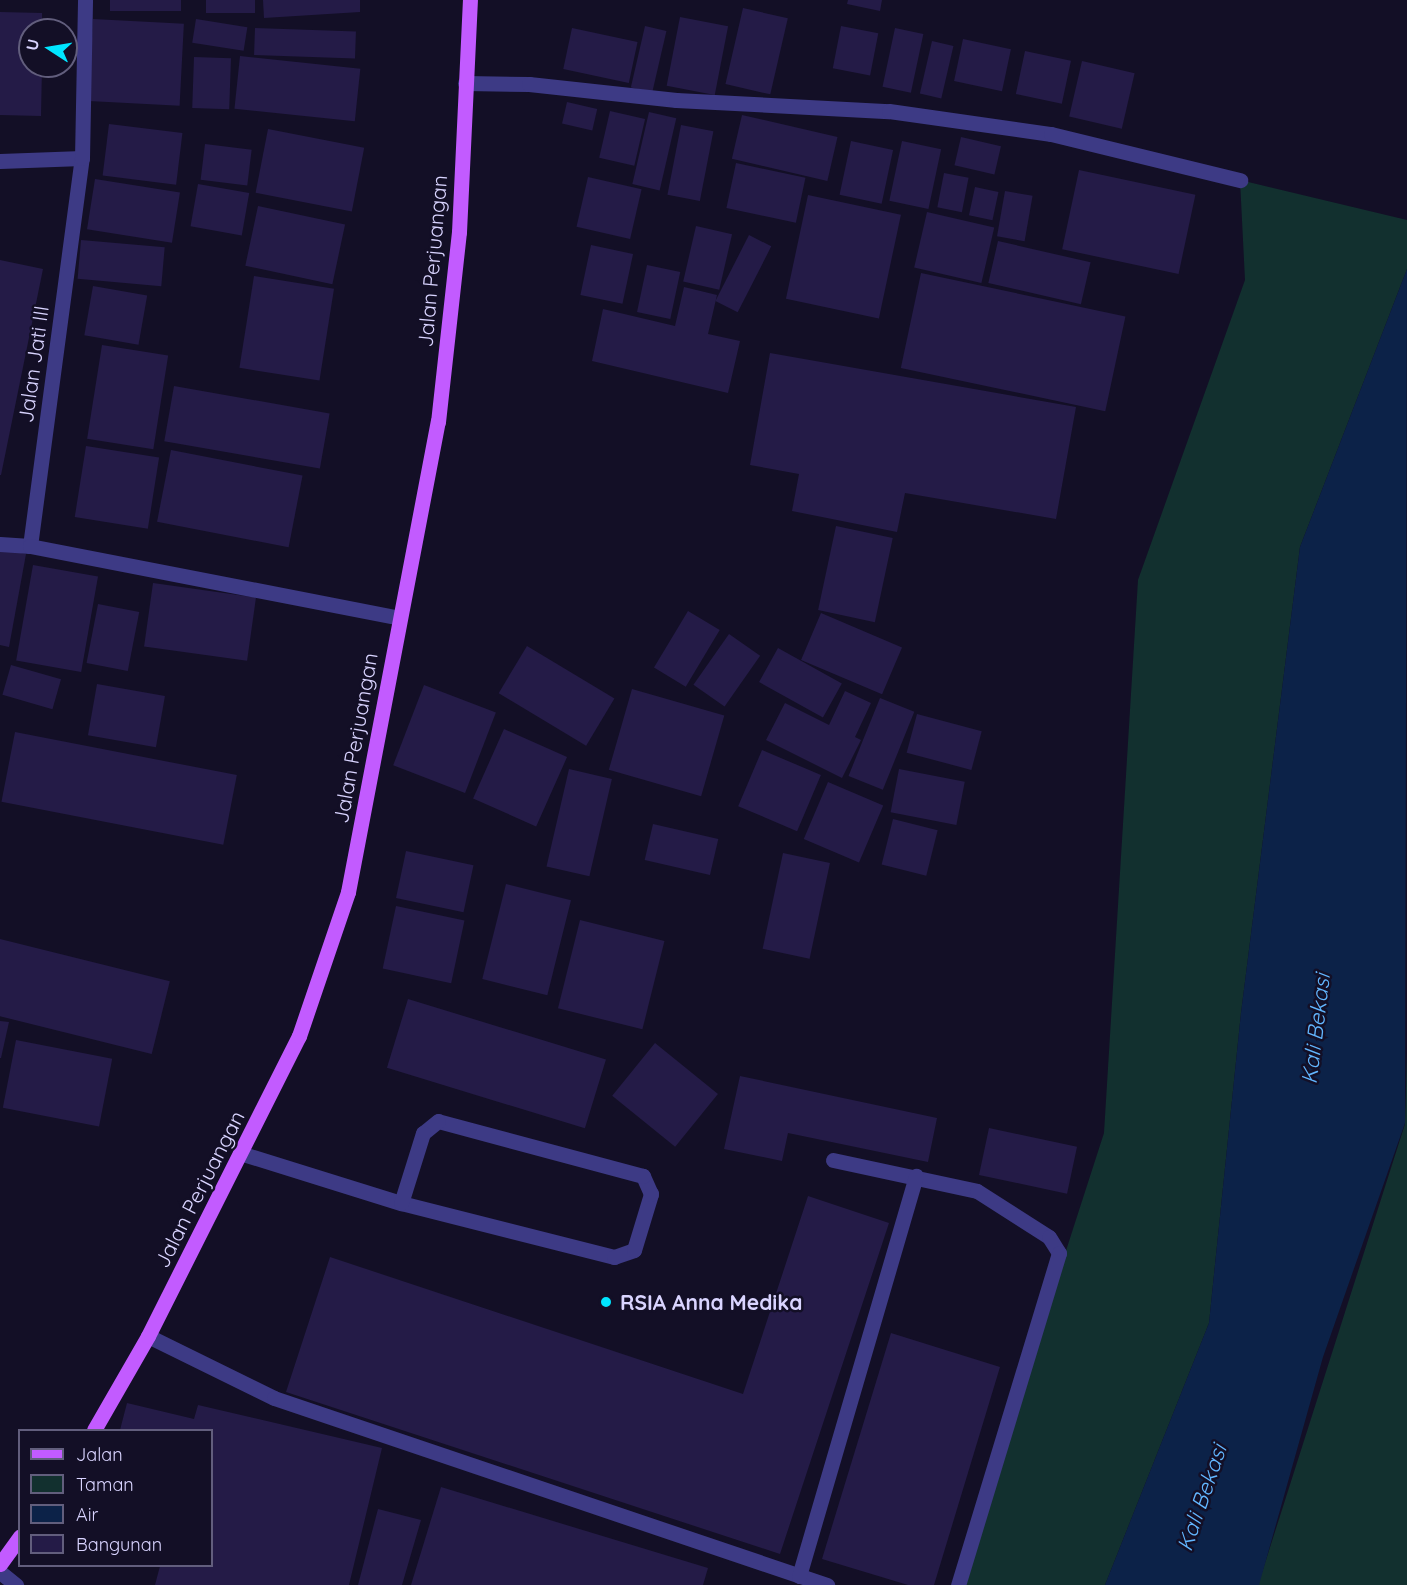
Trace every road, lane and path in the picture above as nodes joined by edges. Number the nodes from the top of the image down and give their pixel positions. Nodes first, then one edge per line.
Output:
1 (84, 0) edge
2 (470, 0) edge
3 (465, 83) junction
4 (82, 158) junction
5 (0, 160) edge
6 (1240, 180) dead end
7 (0, 544) edge
8 (30, 546) junction
9 (399, 618) junction
10 (240, 1153) junction
11 (833, 1160) dead end
12 (916, 1176) junction
13 (401, 1203) junction
14 (148, 1336) junction
15 (95, 1429) edge
16 (18, 1539) edge
17 (0, 1564) edge
18 (0, 1572) edge
19 (799, 1576) junction
20 (16, 1585) edge
21 (827, 1585) edge
22 (958, 1585) edge

1 - 4 street, Jalan Jati III
2 - 3 main road, Jalan Perjuangan
3 - 6 street
3 - 9 main road, Jalan Perjuangan
4 - 5 street
4 - 8 street, Jalan Jati III
7 - 8 street
8 - 9 street
9 - 10 main road, Jalan Perjuangan
10 - 13 street
10 - 14 main road, Jalan Perjuangan
11 - 12 street
12 - 19 street
12 - 22 street
13 - 13 street
14 - 15 main road, Jalan Perjuangan
14 - 19 street
16 - 17 main road
18 - 20 street
19 - 21 street

